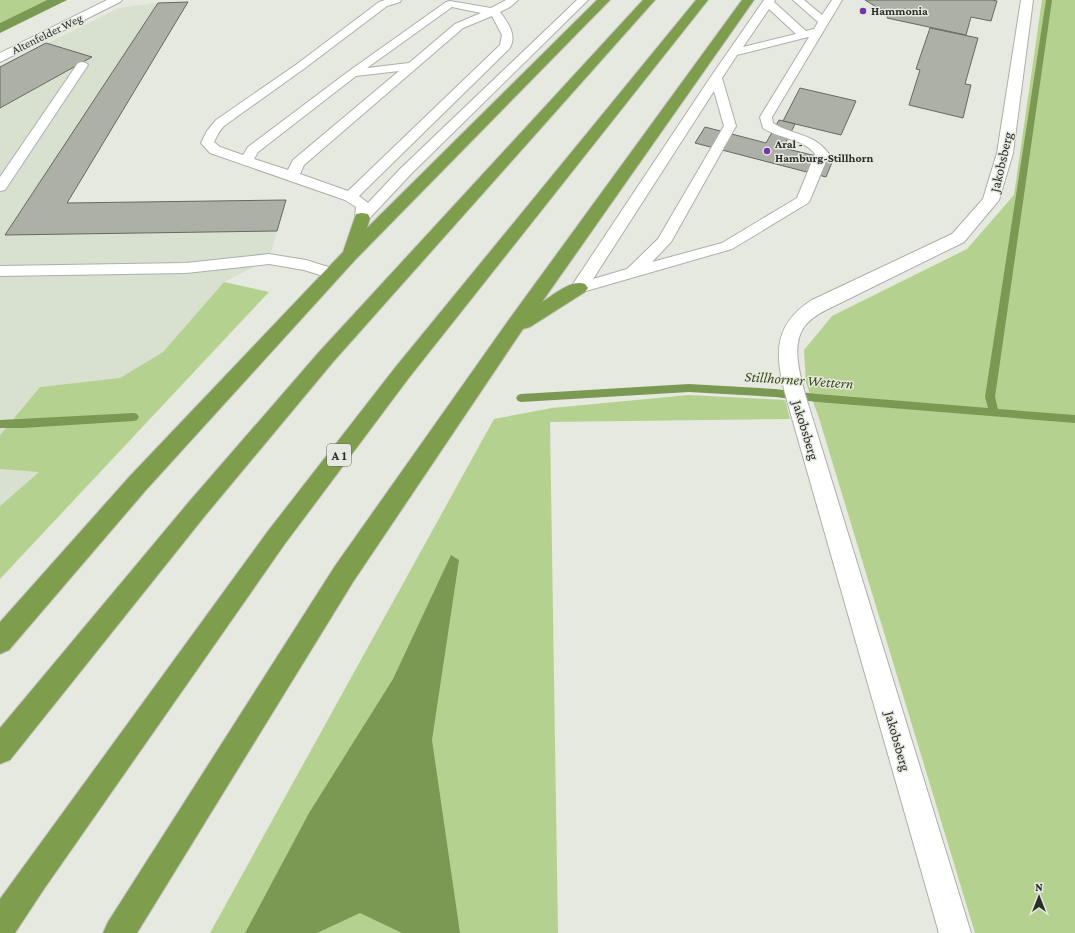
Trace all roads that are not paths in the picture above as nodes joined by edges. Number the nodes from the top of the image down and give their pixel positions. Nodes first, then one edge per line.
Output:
1 (116, 0) edge
2 (396, 0) edge
3 (513, 0) edge
4 (583, 0) edge
5 (604, 0) edge
6 (649, 0) edge
7 (702, 0) edge
8 (748, 0) edge
9 (798, 0) edge
10 (1027, 0) edge
11 (435, 1) dead end
12 (769, 1) edge
13 (835, 1) edge
14 (450, 4) junction
15 (494, 12) junction
16 (822, 27) junction
17 (804, 35) junction
18 (733, 53) junction
19 (0, 58) edge
20 (82, 65) dead end
21 (413, 66) junction
22 (353, 73) junction
23 (716, 78) junction
24 (247, 160) junction
25 (292, 176) junction
26 (0, 187) edge
27 (350, 197) junction
28 (362, 218) junction
29 (350, 256) junction
30 (0, 271) edge
31 (632, 272) junction
32 (333, 274) junction
33 (579, 288) junction
34 (516, 326) junction
35 (0, 641) edge
36 (0, 750) edge
37 (0, 927) edge
38 (119, 933) edge
39 (955, 933) edge

1 - 19 street, Altenfelder Weg
2 - 24 lane
3 - 15 lane
4 - 28 lane
5 - 29 highway
6 - 36 highway
7 - 37 highway, A 1
8 - 34 highway
9 - 16 lane
10 - 39 street, Jakobsberg
11 - 14 lane
12 - 17 lane
12 - 18 lane
13 - 16 lane
14 - 15 lane
14 - 22 lane
15 - 21 lane
15 - 27 lane
16 - 17 lane
16 - 31 lane
17 - 18 lane
18 - 23 lane
20 - 26 lane
21 - 22 lane
21 - 25 lane
22 - 24 lane
23 - 31 lane
23 - 33 lane
24 - 25 lane
25 - 27 lane
27 - 28 lane
28 - 29 highway
29 - 32 highway
30 - 32 lane
31 - 33 lane
32 - 35 highway
33 - 34 highway
34 - 38 highway

